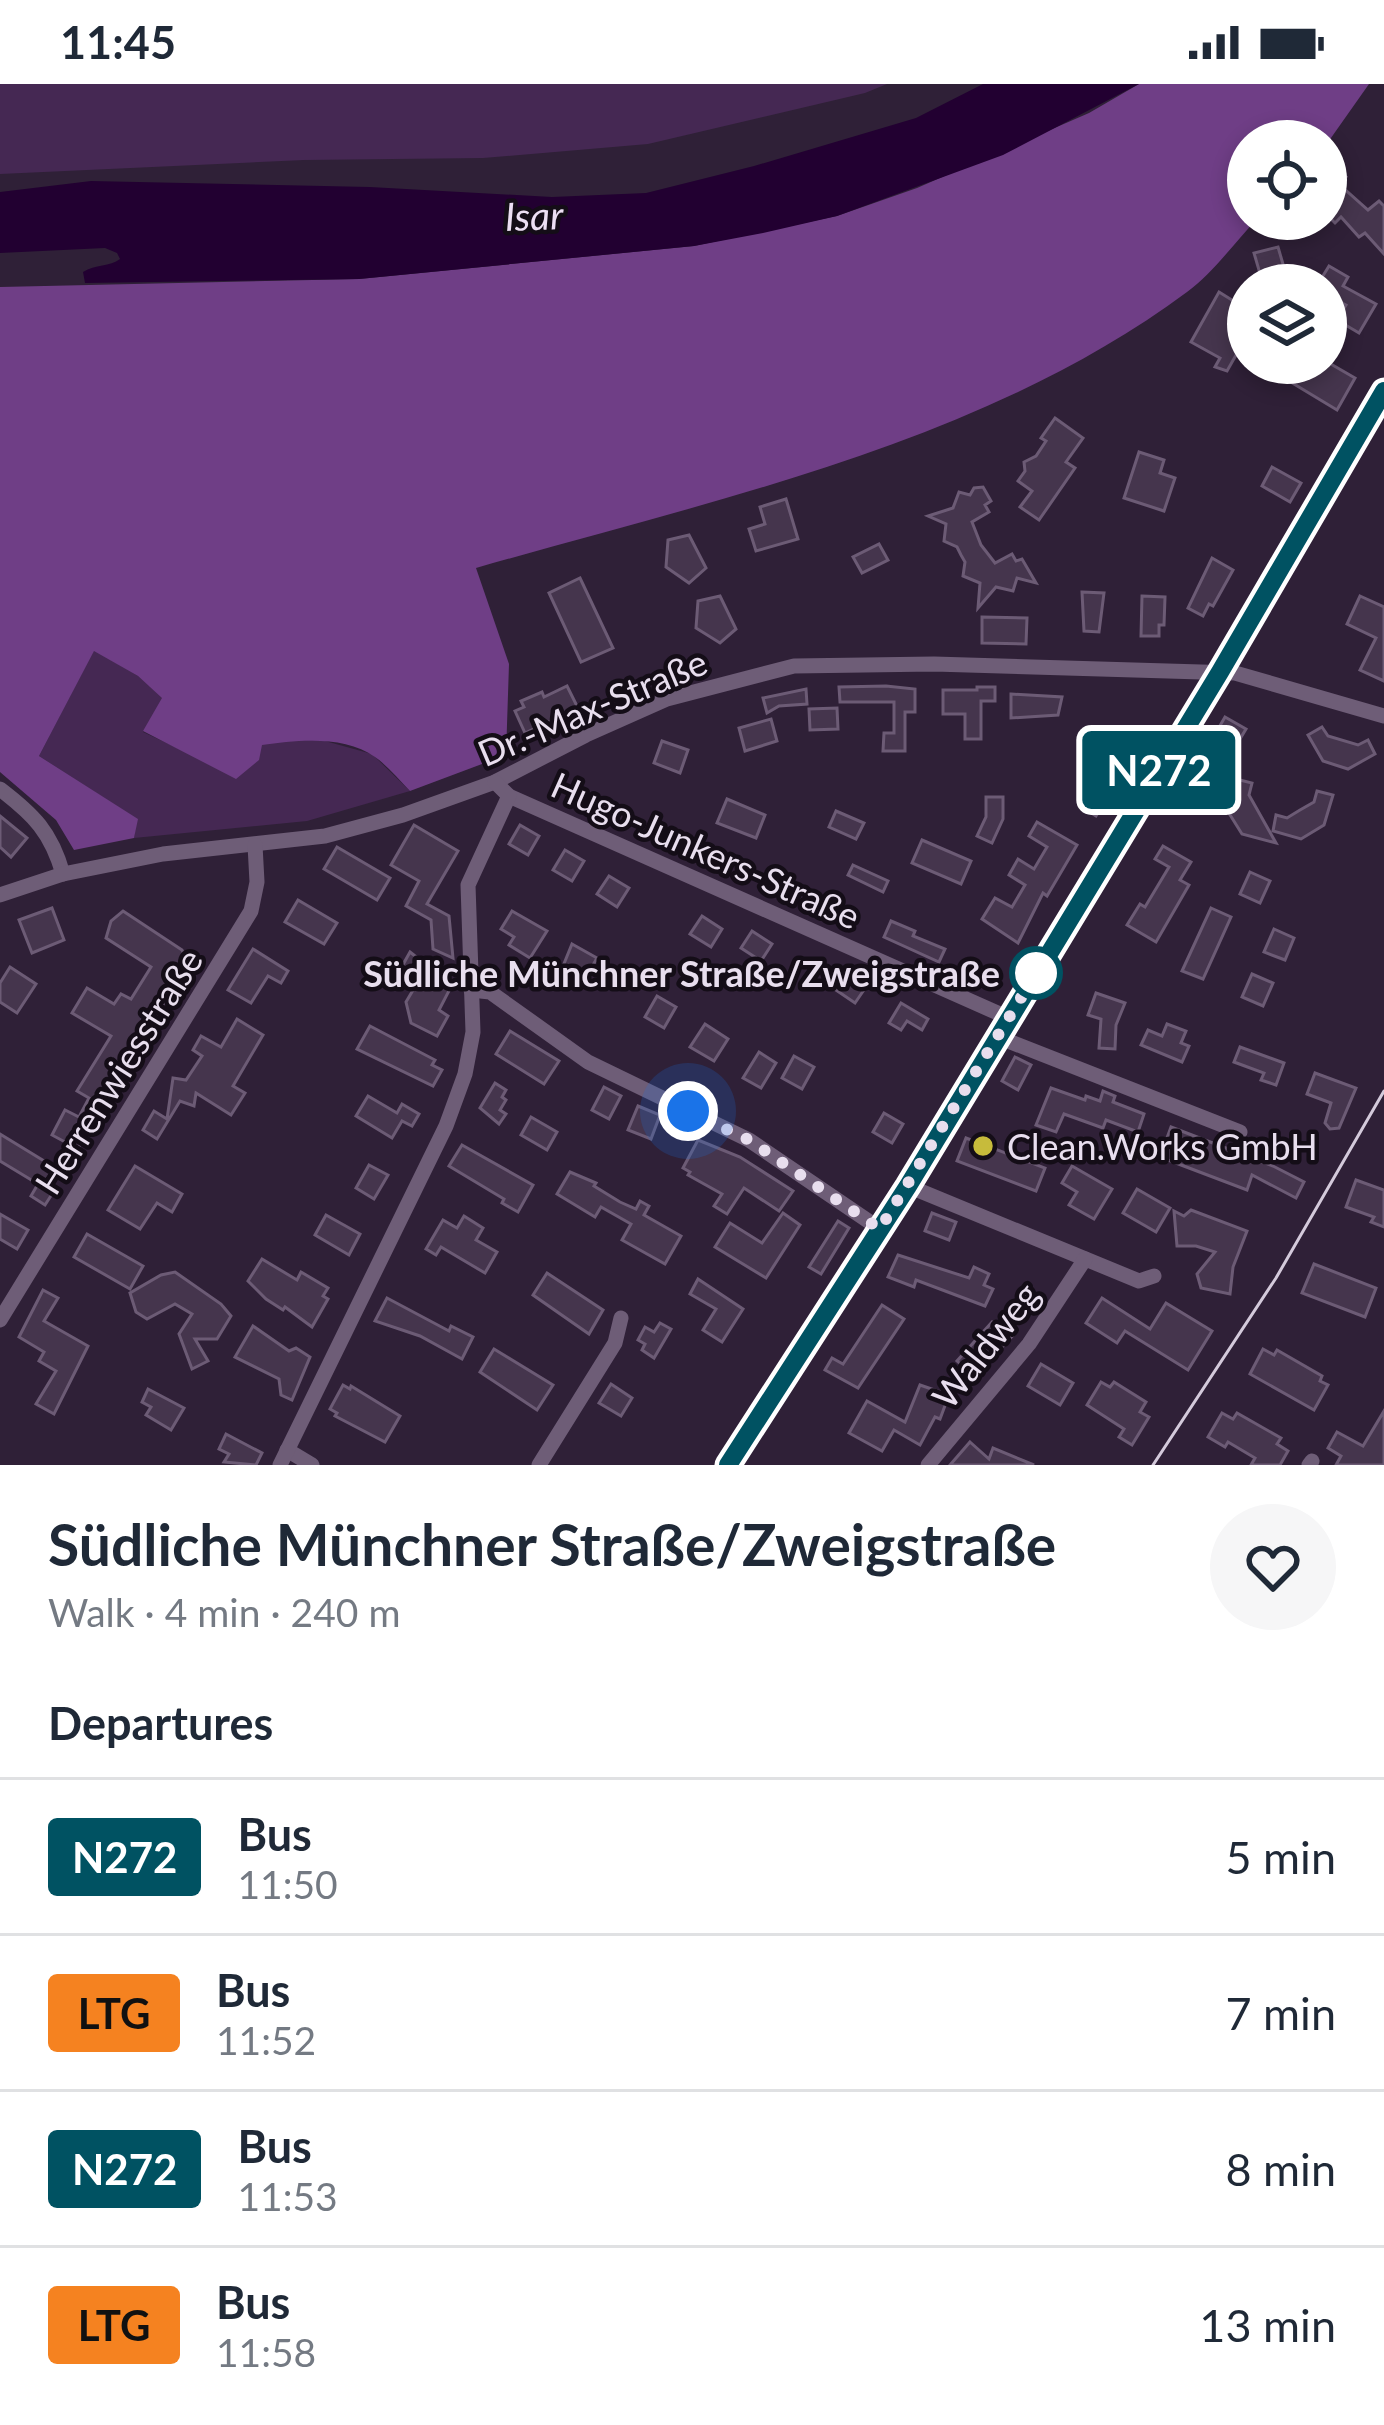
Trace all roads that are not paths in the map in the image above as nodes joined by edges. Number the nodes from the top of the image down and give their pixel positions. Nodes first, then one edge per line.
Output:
1 (1384, 391) edge
2 (1220, 672) junction
3 (1384, 716) edge
4 (495, 782) junction
5 (0, 790) edge
6 (509, 796) junction
7 (255, 845) junction
8 (63, 874) junction
9 (0, 895) edge
10 (471, 990) junction
11 (1004, 1028) junction
12 (1240, 1132) dead end
13 (908, 1186) junction
14 (880, 1229) junction
15 (1085, 1259) junction
16 (1154, 1276) dead end
17 (621, 1318) dead end
18 (0, 1320) edge
19 (284, 1458) edge
20 (312, 1465) edge
21 (539, 1465) edge
22 (728, 1465) edge
23 (928, 1465) edge

1 - 2 main road
2 - 3 street, Dr.-Max-Straße
2 - 4 street, Dr.-Max-Straße
2 - 11 main road
4 - 6 street
4 - 7 street, Dr.-Max-Straße
5 - 8 street
6 - 10 street
6 - 11 street, Hugo-Junkers-Straße
7 - 8 street, Dr.-Max-Straße
7 - 18 street, Herrenwiesstraße
8 - 9 street, Dr.-Max-Straße
10 - 14 street
10 - 19 street
11 - 12 street, Hugo-Junkers-Straße
11 - 13 main road
13 - 14 main road
13 - 15 street, Waldweg
14 - 22 main road
15 - 16 street, Waldweg
15 - 23 street, Waldweg
17 - 21 street
19 - 20 street

